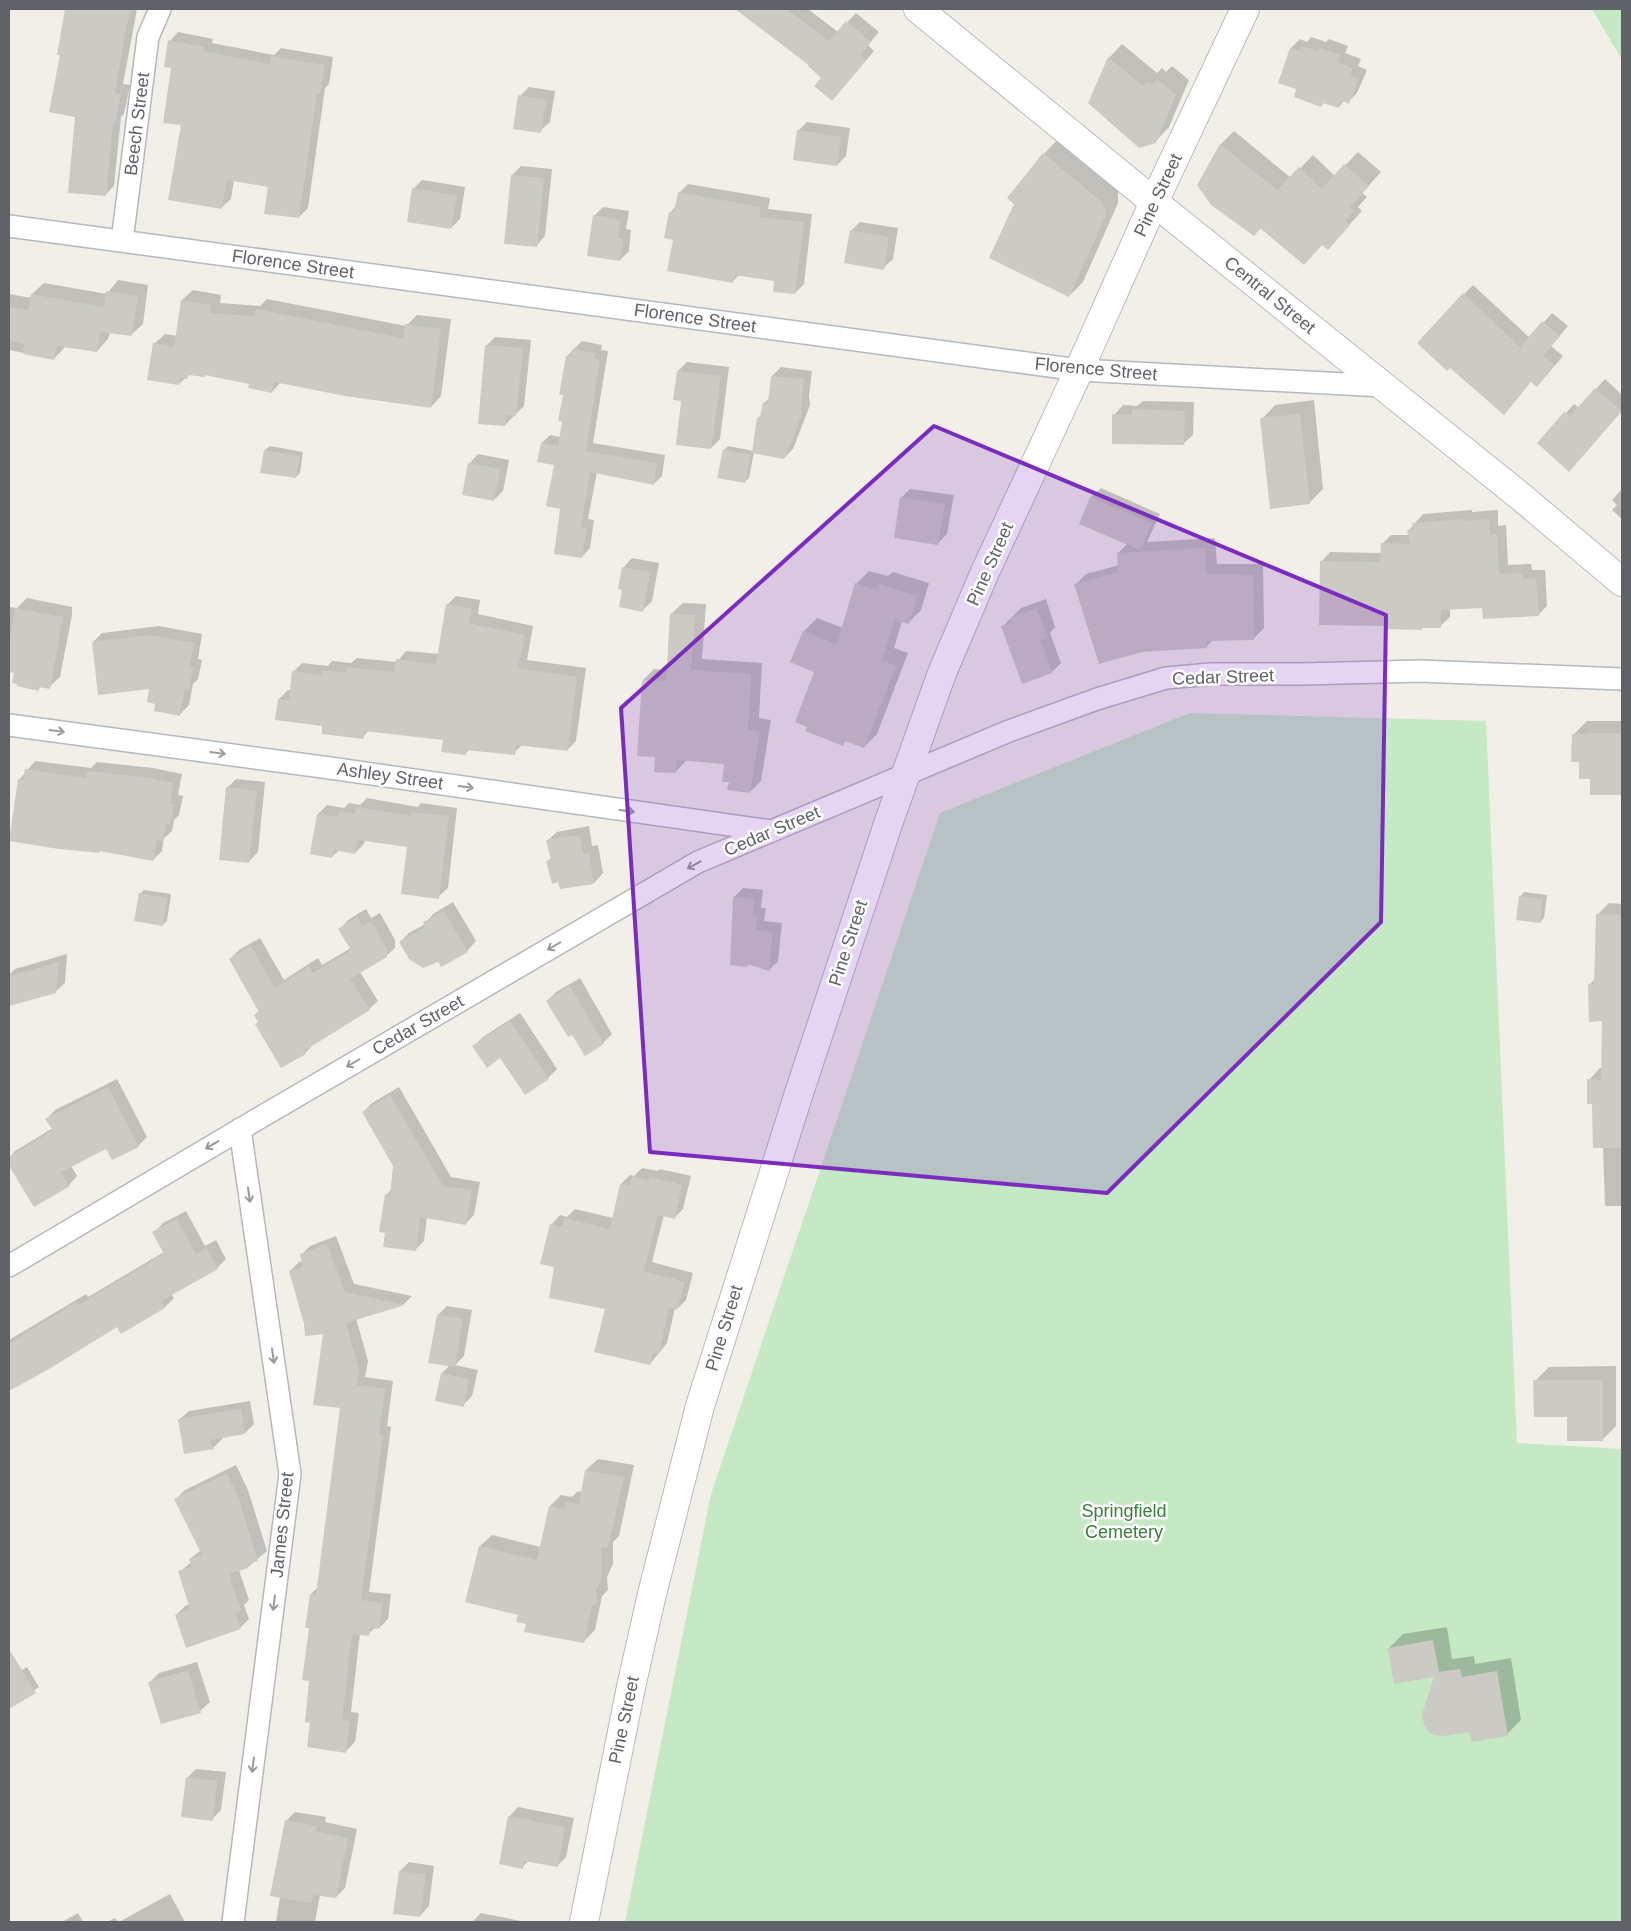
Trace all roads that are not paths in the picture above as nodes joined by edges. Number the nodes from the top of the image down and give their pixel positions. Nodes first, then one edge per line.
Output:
1 (160, 9) edge
2 (918, 9) edge
3 (1245, 9) edge
4 (1154, 202) junction
5 (9, 226) edge
6 (122, 241) junction
7 (1079, 370) junction
8 (1383, 386) junction
9 (1622, 582) edge
10 (1622, 679) edge
11 (9, 725) edge
12 (905, 774) junction
13 (771, 831) junction
14 (240, 1129) junction
15 (9, 1266) edge
16 (233, 1922) edge
17 (584, 1922) edge

1 - 6 street, Beech Street
2 - 4 main road, Central Street
3 - 4 main road, Pine Street
4 - 7 main road, Pine Street
4 - 8 main road, Central Street
5 - 6 street, Florence Street
6 - 7 street, Florence Street
7 - 8 street, Florence Street
7 - 12 main road, Pine Street
8 - 9 main road, Central Street
10 - 12 street, Cedar Street
11 -> 13 street, Ashley Street
12 - 13 street, Cedar Street
12 - 17 main road, Pine Street
13 -> 14 street, Cedar Street
14 -> 15 street, Cedar Street
14 -> 16 street, James Street

